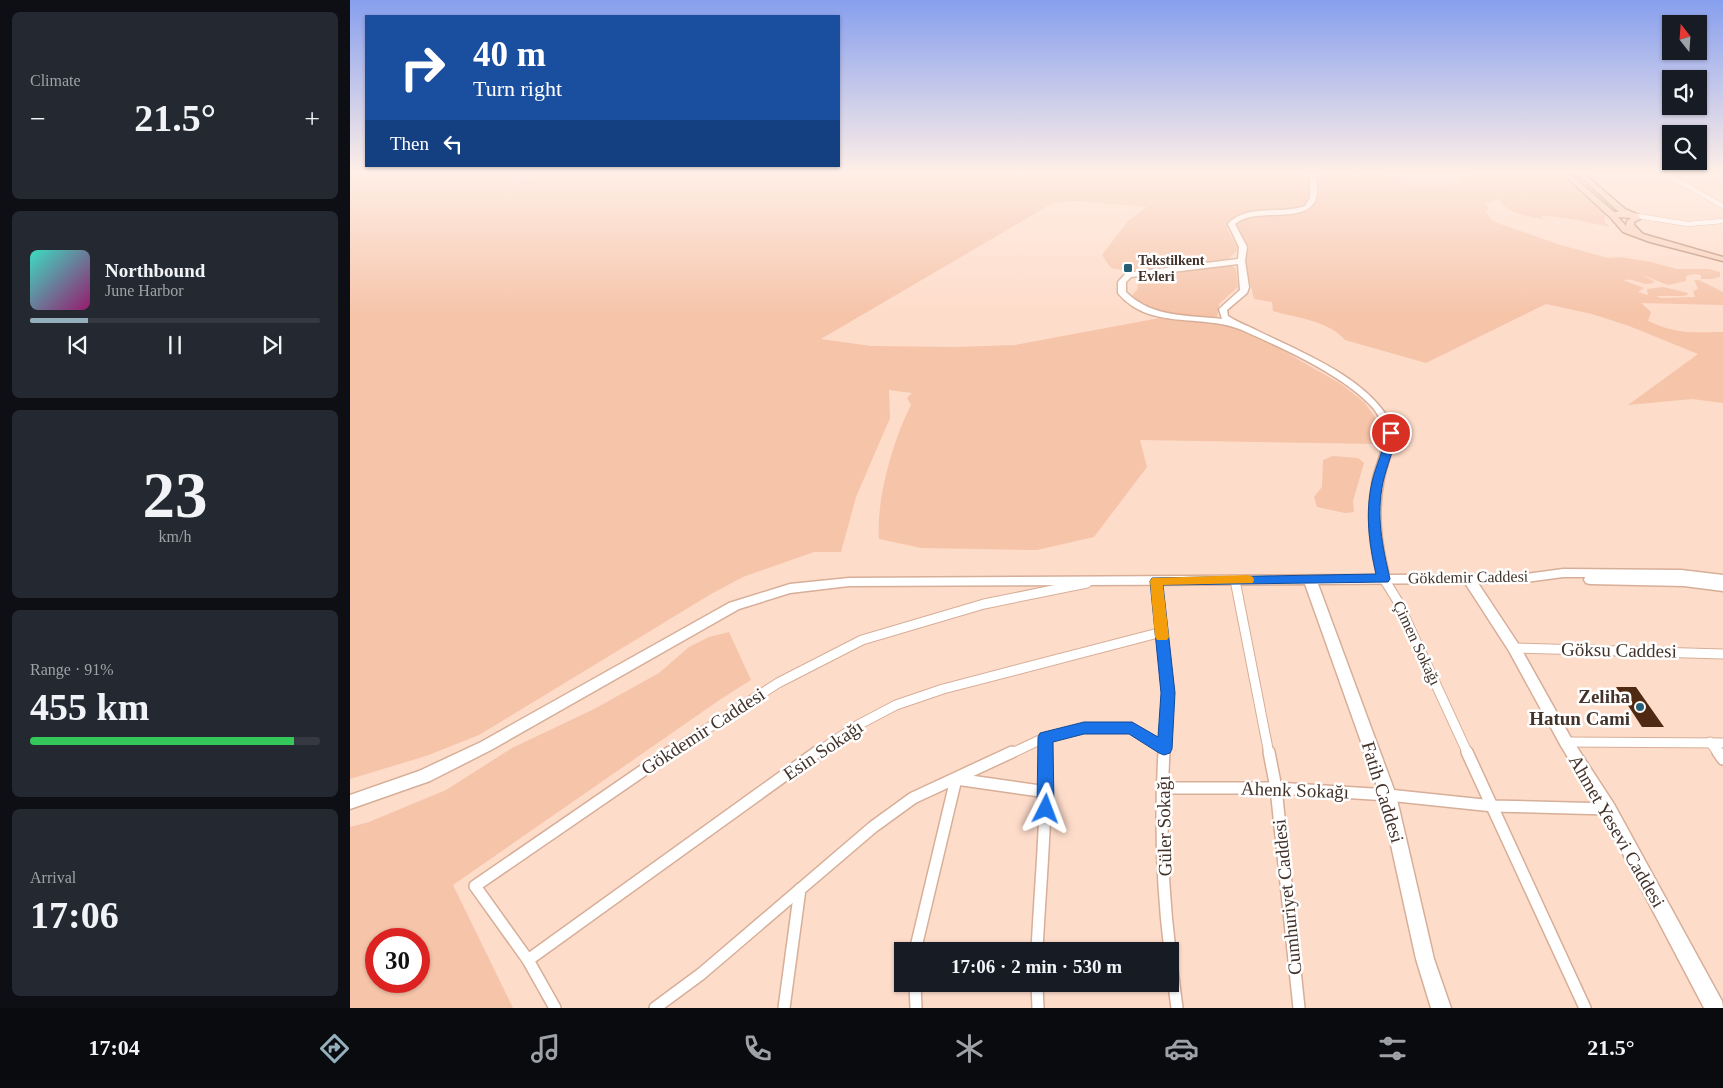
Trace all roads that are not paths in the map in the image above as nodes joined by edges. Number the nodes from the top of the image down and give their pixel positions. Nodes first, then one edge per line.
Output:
1 (1234, 220) edge
2 (1617, 220) edge
3 (1631, 220) edge
4 (1663, 220) edge
5 (1723, 221) edge
6 (1723, 257) edge
7 (1241, 261) junction
8 (1234, 324) junction
9 (1526, 578) junction
10 (1384, 579) junction
11 (1469, 579) junction
12 (1723, 579) edge
13 (1234, 580) junction
14 (1310, 580) junction
15 (1156, 581) junction
16 (1093, 582) junction
17 (1723, 587) edge
18 (1162, 632) junction
19 (1514, 648) junction
20 (1723, 654) edge
21 (1046, 737) junction
22 (1566, 742) junction
23 (1710, 742) junction
24 (1723, 743) edge
25 (1164, 749) junction
26 (1723, 759) edge
27 (956, 779) junction
28 (1162, 788) junction
29 (1276, 788) junction
30 (1047, 792) junction
31 (1388, 795) junction
32 (350, 802) edge
33 (1493, 806) junction
34 (1608, 809) junction
35 (800, 889) junction
36 (917, 942) edge
37 (1037, 942) edge
38 (1169, 942) edge
39 (528, 960) junction
40 (915, 992) edge
41 (1037, 992) edge
42 (1175, 992) edge
43 (555, 1008) edge
44 (655, 1008) edge
45 (784, 1008) edge
46 (916, 1008) edge
47 (1038, 1008) edge
48 (1177, 1008) edge
49 (1299, 1008) edge
50 (1441, 1008) edge
51 (1585, 1008) edge
52 (1715, 1008) edge

1 - 7 main road
2 - 6 main road
3 - 6 main road
4 - 5 street
7 - 8 main road
7 - 8 main road, Çimen Sokağı
8 - 10 main road, Çimen Sokağı
9 - 11 main road, Gökdemir Caddesi
9 - 12 main road, Gökdemir Caddesi
9 - 17 main road
10 - 11 main road, Gökdemir Caddesi
10 - 14 main road, Gökdemir Caddesi
10 - 33 street, Çimen Sokağı
11 - 19 main road, Ahmet Yesevi Caddesi
13 - 14 main road, Gökdemir Caddesi
13 - 15 main road, Gökdemir Caddesi
13 - 29 street, Cumhuriyet Caddesi
14 - 31 main road, Fatih Caddesi
15 - 16 main road, Gökdemir Caddesi
15 - 18 street, Güler Sokağı
16 - 32 main road, Gökdemir Caddesi
16 - 39 street, Gökdemir Caddesi
18 - 25 street, Güler Sokağı
18 - 39 street, Esin Sokağı
19 - 20 street, Göksu Caddesi
19 - 22 main road, Ahmet Yesevi Caddesi
21 - 25 street
21 - 27 street
21 - 30 street
22 - 23 street
22 - 34 main road, Ahmet Yesevi Caddesi
23 - 24 street
23 - 26 street
25 - 28 street, Güler Sokağı
27 - 30 street
27 - 35 street
27 - 36 street
28 - 29 street, Ahenk Sokağı
28 - 38 street, Güler Sokağı
29 - 31 street, Ahenk Sokağı
29 - 49 street, Cumhuriyet Caddesi
30 - 37 street
31 - 33 street, Ahenk Sokağı
31 - 50 main road, Fatih Caddesi
33 - 34 street, Ahenk Sokağı
33 - 51 street, Çimen Sokağı
34 - 52 main road, Ahmet Yesevi Caddesi
35 - 44 street
35 - 45 street
39 - 43 street, Gökdemir Caddesi
40 - 46 street
41 - 47 street
42 - 48 street, Güler Sokağı

